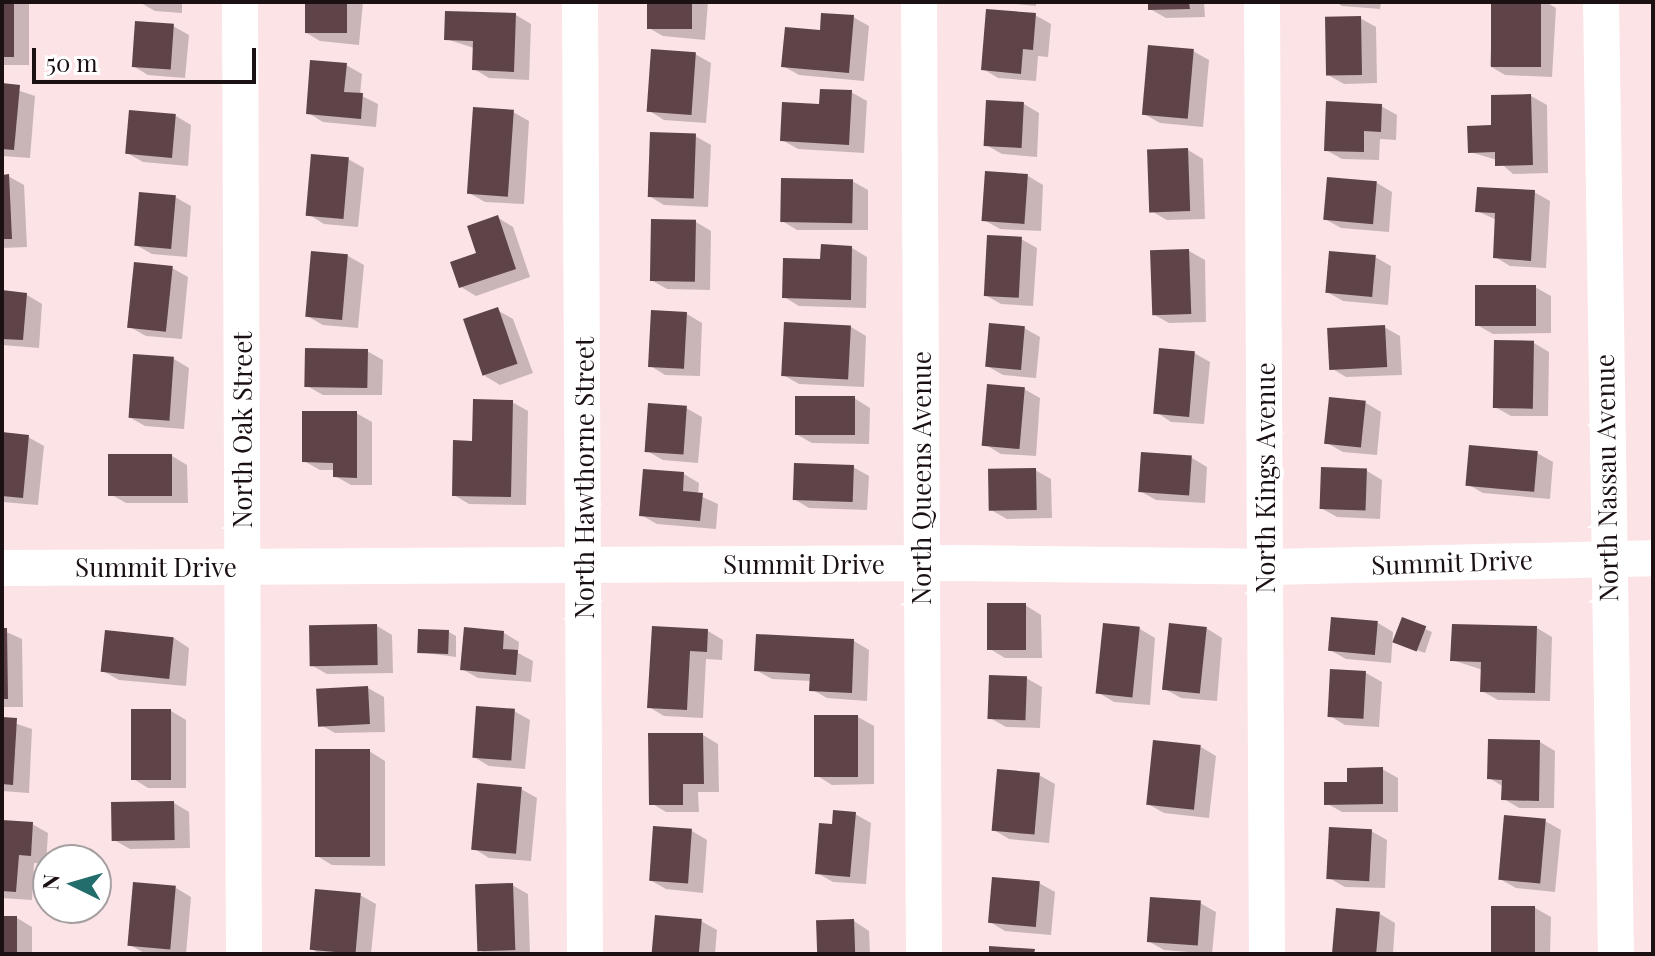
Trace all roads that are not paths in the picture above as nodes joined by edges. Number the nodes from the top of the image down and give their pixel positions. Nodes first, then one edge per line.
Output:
1 (240, 2) edge
2 (580, 2) edge
3 (919, 2) edge
4 (1262, 2) edge
5 (1601, 2) edge
6 (1606, 558) junction
7 (1653, 558) edge
8 (921, 563) junction
9 (585, 565) junction
10 (243, 567) junction
11 (1266, 567) junction
12 (2, 568) edge
13 (244, 954) edge
14 (585, 954) edge
15 (924, 954) edge
16 (1267, 954) edge
17 (1616, 954) edge

1 - 10 street, North Oak Street
2 - 9 street, North Hawthorne Street
3 - 8 street, North Queens Avenue
4 - 11 street, North Kings Avenue
5 - 6 street, North Nassau Avenue
6 - 7 street, Summit Drive
6 - 11 street, Summit Drive
6 - 17 street, North Nassau Avenue
8 - 9 street, Summit Drive
8 - 11 street, Summit Drive
8 - 15 street, North Queens Avenue
9 - 10 street, Summit Drive
9 - 14 street, North Hawthorne Street
10 - 12 street, Summit Drive
10 - 13 street, North Oak Street
11 - 16 street, North Kings Avenue

